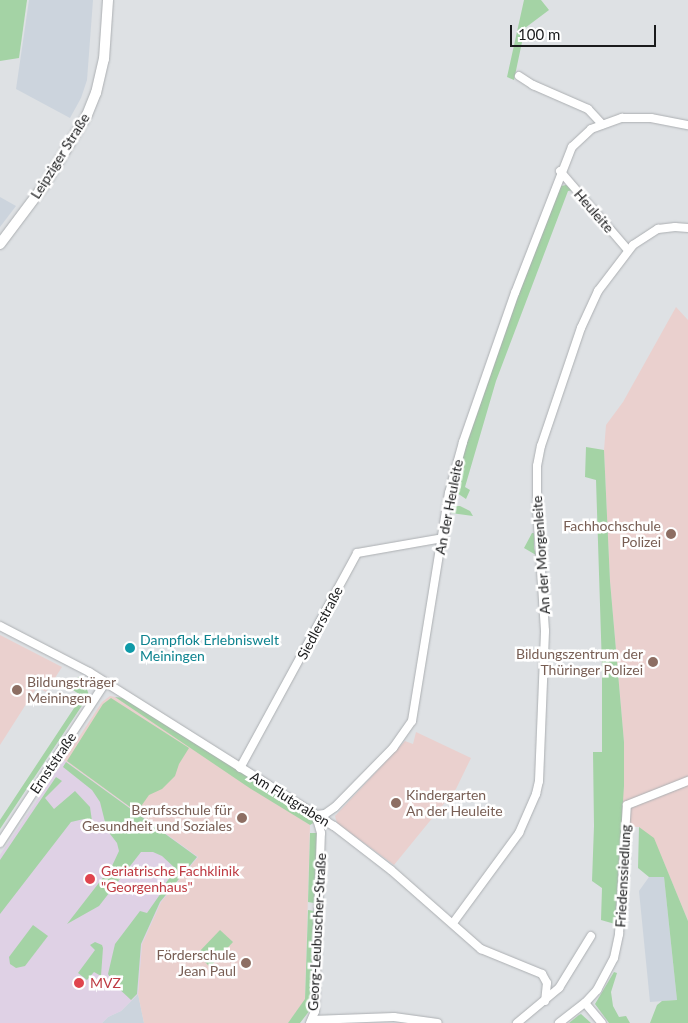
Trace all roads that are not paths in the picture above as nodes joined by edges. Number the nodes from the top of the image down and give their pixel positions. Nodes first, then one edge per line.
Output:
1 (108, 0) edge
2 (518, 76) dead end
3 (602, 124) junction
4 (688, 126) edge
5 (560, 171) junction
6 (688, 228) edge
7 (0, 244) edge
8 (628, 250) junction
9 (443, 538) junction
10 (0, 626) edge
11 (106, 682) junction
12 (240, 768) junction
13 (688, 781) edge
14 (316, 815) junction
15 (0, 843) edge
16 (453, 922) junction
17 (591, 936) dead end
18 (545, 1001) junction
19 (585, 1003) junction
20 (311, 1022) edge
21 (438, 1023) edge
22 (517, 1023) edge
23 (559, 1023) edge
24 (602, 1023) edge

1 - 7 main road, Leipziger Straße
2 - 3 street
3 - 4 street, An der Heuleite
3 - 5 street, An der Heuleite
5 - 8 street, Heuleite
5 - 9 street, An der Heuleite
6 - 8 street, An der Morgenleite
8 - 16 street, An der Morgenleite
9 - 12 street, Siedlerstraße
9 - 14 street, An der Heuleite
10 - 11 street, Am Flutgraben
11 - 12 street, Am Flutgraben
11 - 15 street, Ernststraße
12 - 14 street, Am Flutgraben
13 - 19 street, Friedenssiedlung
14 - 16 street, Am Flutgraben
14 - 20 street, Georg-Leubuscher-Straße
16 - 18 street, Am Flutgraben
17 - 18 street
18 - 22 street
19 - 23 street
19 - 24 street
20 - 21 street

